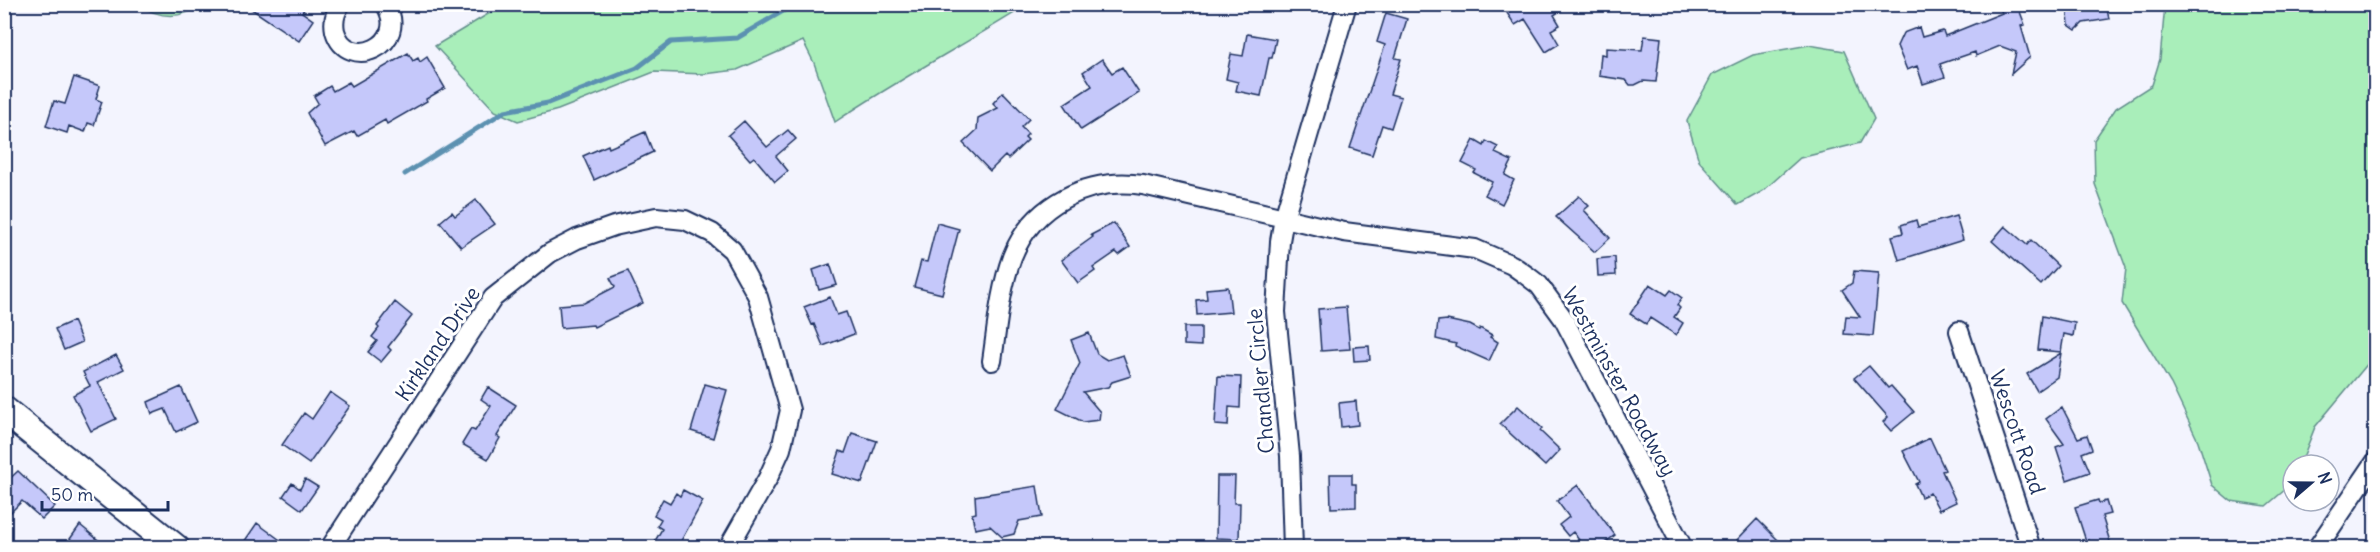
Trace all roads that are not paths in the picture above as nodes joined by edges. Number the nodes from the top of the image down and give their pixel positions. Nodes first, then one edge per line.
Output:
1 (341, 4) edge
2 (385, 4) edge
3 (1347, 4) edge
4 (1284, 218) junction
5 (1959, 331) dead end
6 (992, 361) dead end
7 (4, 410) edge
8 (2376, 461) edge
9 (176, 548) edge
10 (330, 548) edge
11 (728, 548) edge
12 (1293, 548) edge
13 (1683, 548) edge
14 (2031, 548) edge
15 (2317, 548) edge

1 - 2 street
3 - 4 street, Chandler Circle
4 - 6 street, Westminster Roadway
4 - 12 street, Chandler Circle
4 - 13 street, Westminster Roadway
5 - 14 street, Wescott Road
7 - 9 main road
8 - 15 street
10 - 11 street, Kirkland Drive

